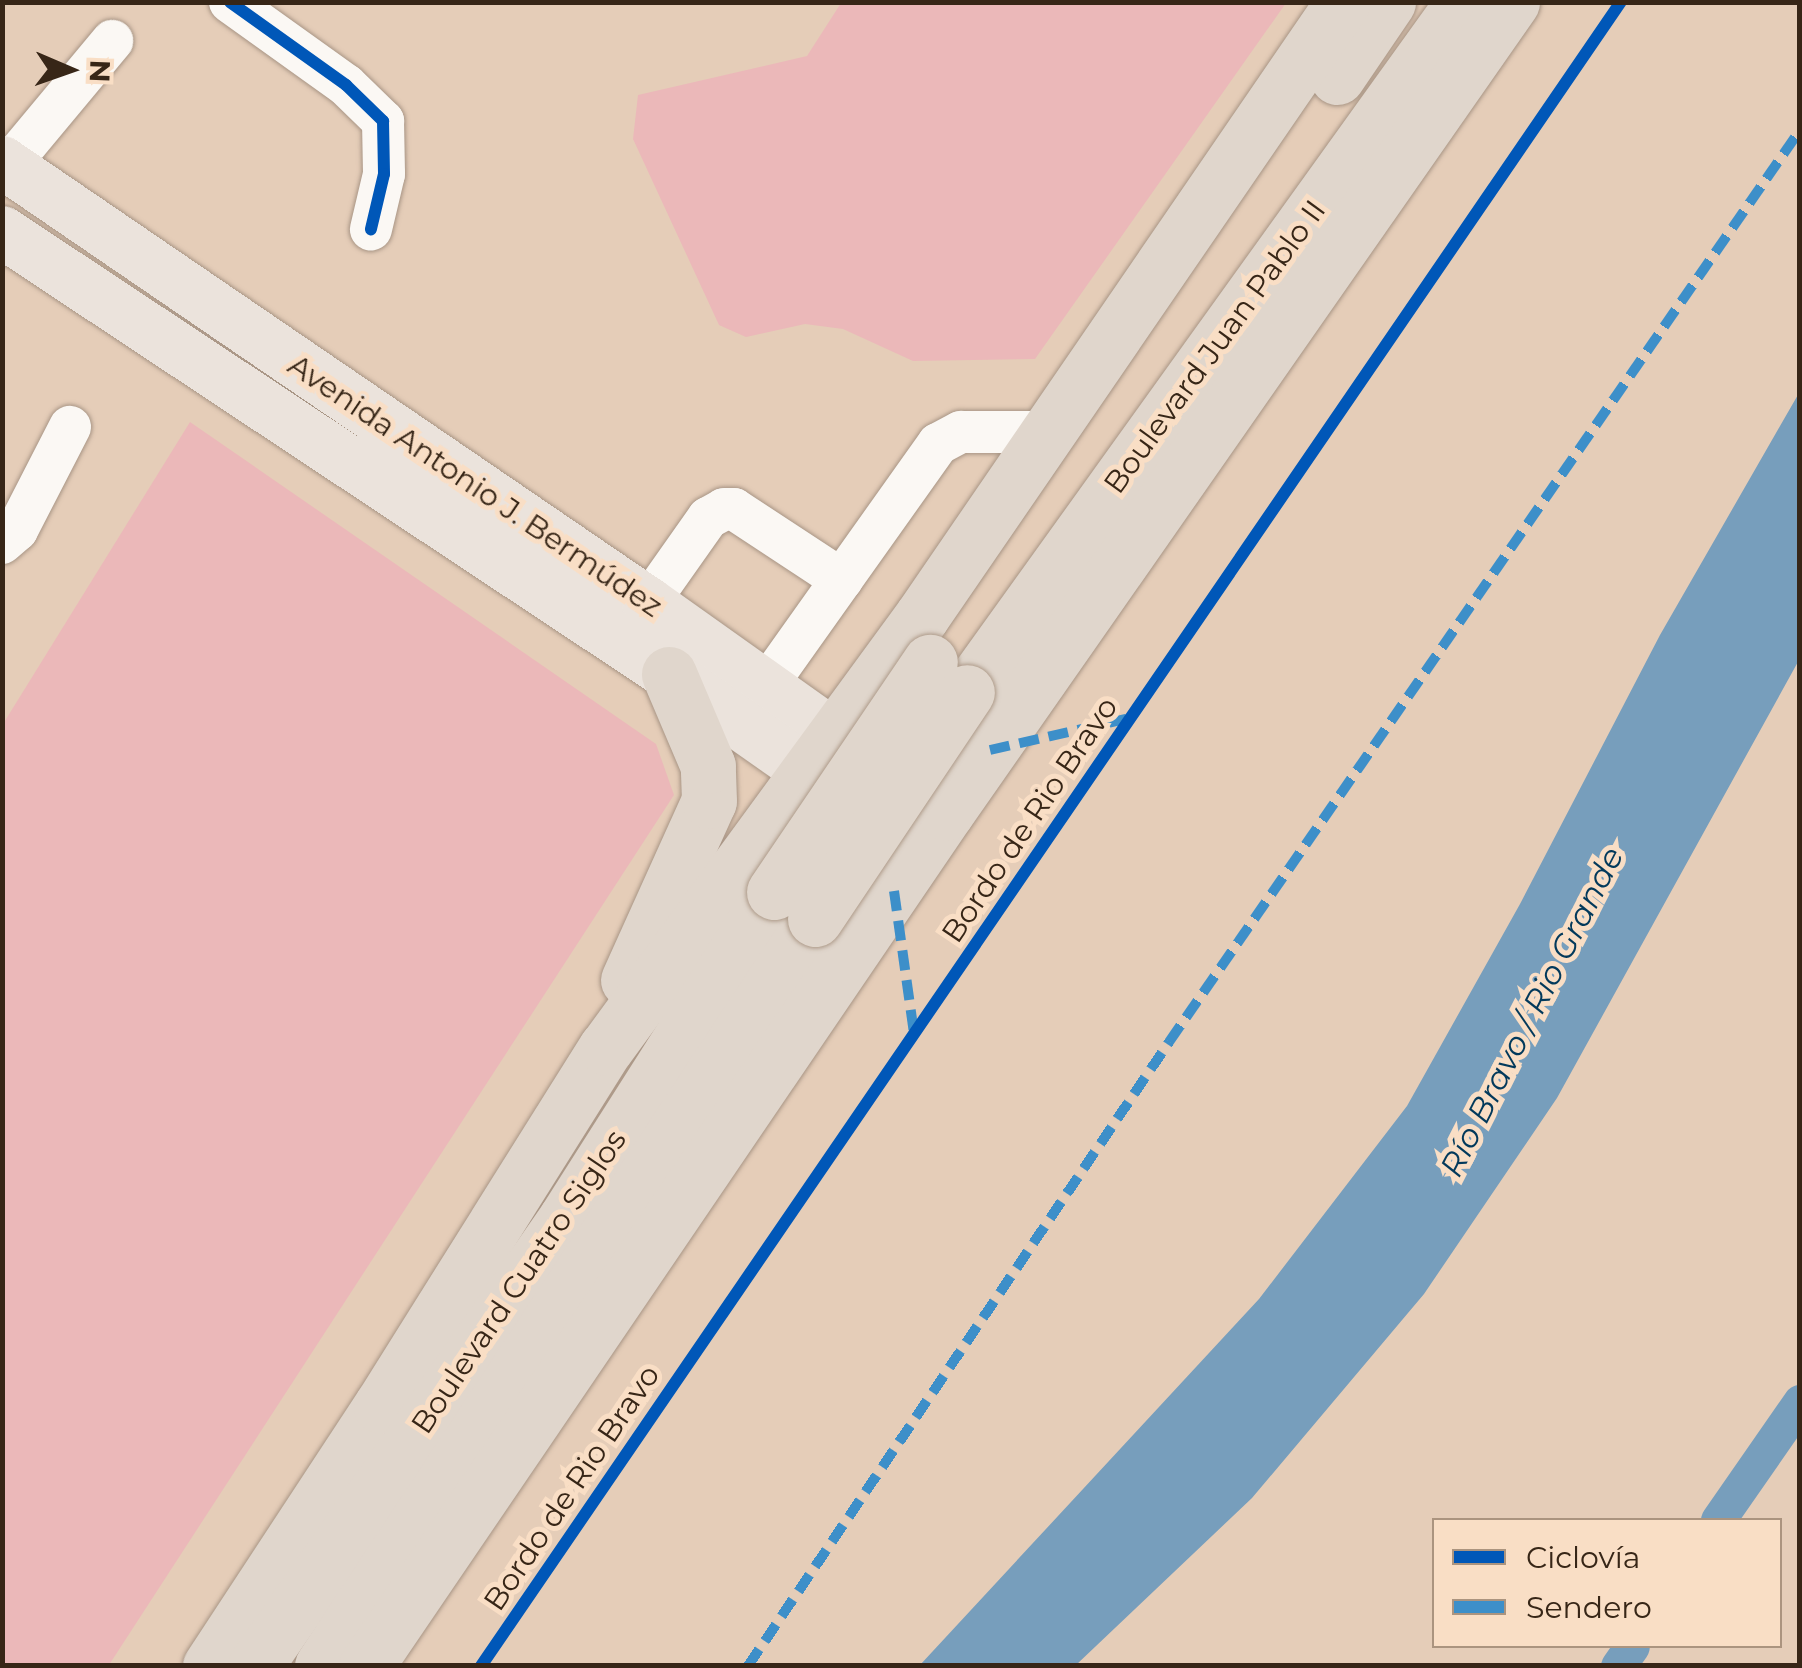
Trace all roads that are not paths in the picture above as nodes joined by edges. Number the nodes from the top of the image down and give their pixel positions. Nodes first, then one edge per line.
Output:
1 (230, 2) edge
2 (1512, 2) edge
3 (1366, 12) edge
4 (1454, 15) edge
5 (112, 41) dead end
6 (5, 164) edge
7 (371, 229) dead end
8 (2, 232) edge
9 (70, 427) dead end
10 (1048, 432) junction
11 (2, 543) edge
12 (842, 580) junction
13 (648, 603) junction
14 (669, 674) junction
15 (956, 675) junction
16 (766, 686) junction
17 (821, 755) junction
18 (934, 831) junction
19 (774, 896) junction
20 (840, 970) junction
21 (606, 1048) junction
22 (210, 1666) edge
23 (255, 1666) edge
24 (322, 1666) edge
25 (366, 1666) edge

1 - 7 street
2 - 15 highway
3 - 10 highway
3 - 15 highway, Boulevard Juan Pablo II
4 - 15 highway, Boulevard Juan Pablo II
5 - 6 street
6 - 13 main road, Avenida Antonio J. Bermúdez
8 - 14 main road, Avenida Antonio J. Bermúdez
9 - 11 street
10 - 12 street
10 - 15 highway
12 - 13 street
12 - 16 street
13 - 16 main road, Avenida Antonio J. Bermúdez
14 - 17 main road, Avenida Antonio J. Bermúdez
14 - 21 highway
15 - 17 highway
15 - 18 highway
15 - 19 highway, bridge
16 - 17 main road, Avenida Antonio J. Bermúdez
17 - 18 main road, Avenida Antonio J. Bermúdez
17 - 19 highway
18 - 20 highway
19 - 20 highway
19 - 21 highway
19 - 23 highway, Boulevard Cuatro Siglos
19 - 24 highway, Boulevard Cuatro Siglos
20 - 25 highway
21 - 22 highway

